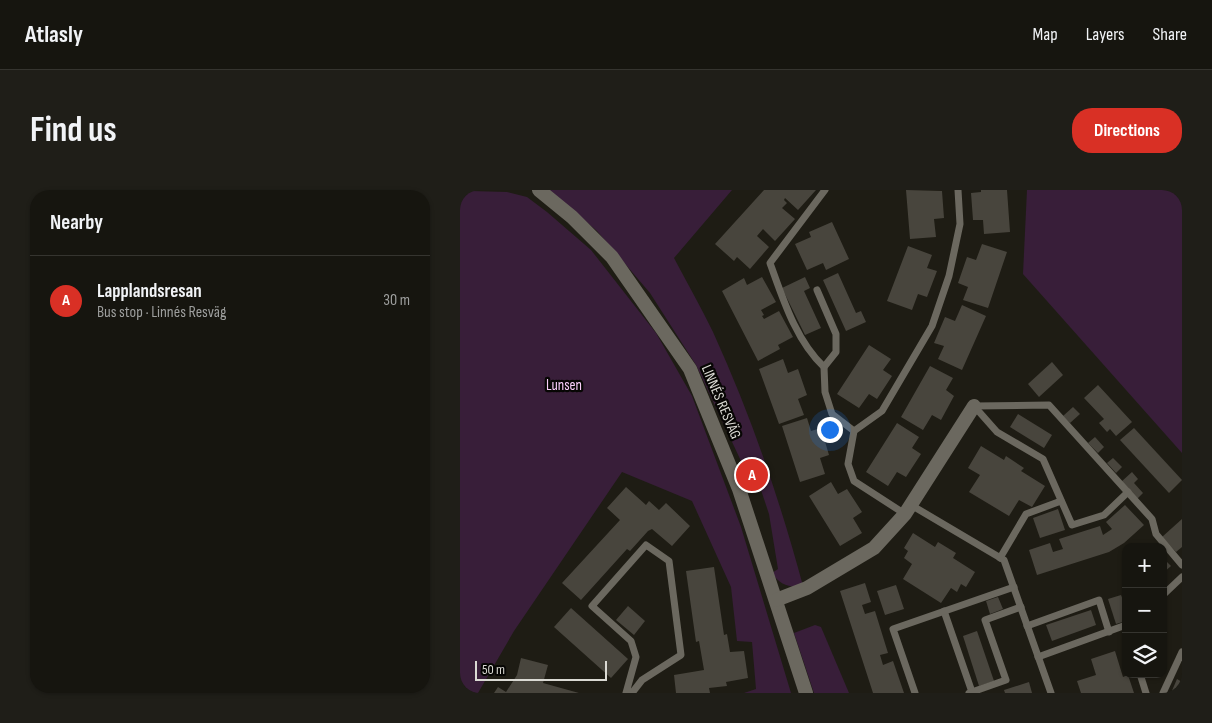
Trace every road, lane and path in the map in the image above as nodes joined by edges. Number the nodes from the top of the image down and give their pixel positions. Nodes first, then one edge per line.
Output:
1 (526, 190) edge
2 (826, 190) edge
3 (958, 190) edge
4 (541, 192) edge
5 (817, 290) dead end
6 (824, 367) junction
7 (974, 406) junction
8 (854, 431) junction
9 (1128, 492) junction
10 (1061, 502) junction
11 (908, 510) junction
12 (1000, 558) junction
13 (1182, 565) edge
14 (1182, 577) edge
15 (1014, 587) junction
16 (1167, 591) edge
17 (776, 600) junction
18 (1021, 607) junction
19 (944, 611) junction
20 (1027, 626) junction
21 (1122, 627) edge
22 (1109, 632) junction
23 (1182, 652) edge
24 (1038, 657) junction
25 (1141, 678) edge
26 (970, 692) edge
27 (626, 693) edge
28 (632, 693) edge
29 (806, 693) edge
30 (915, 693) edge
31 (1051, 693) edge
32 (1146, 693) edge
33 (1163, 693) edge

1 - 4 street, LINNÉS RESVÄG
2 - 6 lane
3 - 8 lane
4 - 17 street, LINNÉS RESVÄG
5 - 6 lane
6 - 8 lane
7 - 9 lane
7 - 10 lane
7 - 11 street
8 - 11 lane
9 - 10 lane
9 - 13 lane
10 - 12 lane
11 - 12 lane
11 - 17 street
12 - 15 lane
14 - 16 lane
15 - 18 lane
15 - 19 lane
17 - 29 street, LINNÉS RESVÄG
18 - 20 lane
18 - 26 lane
19 - 26 lane
19 - 30 lane
20 - 22 lane
20 - 24 lane
21 - 22 lane
22 - 24 lane
23 - 33 lane
24 - 31 lane
25 - 32 lane
27 - 28 lane

